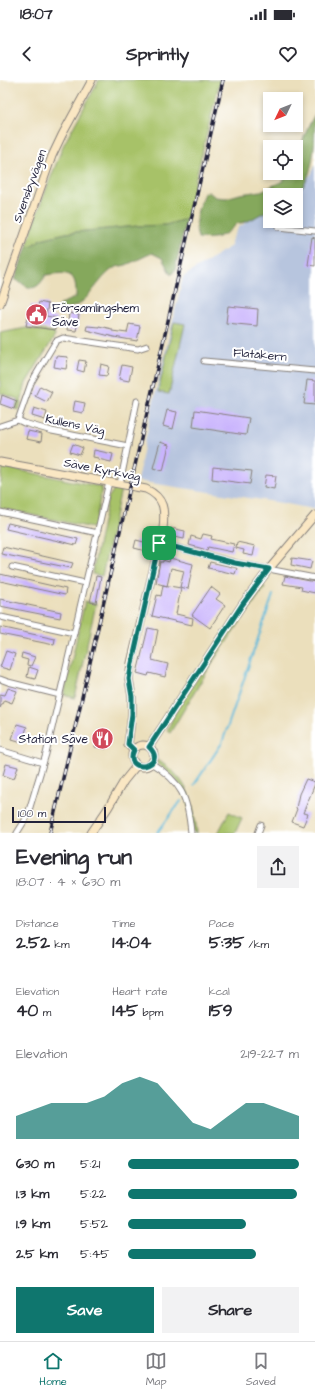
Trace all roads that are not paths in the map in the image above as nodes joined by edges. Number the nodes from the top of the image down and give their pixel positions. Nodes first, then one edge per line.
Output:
1 (92, 80) edge
2 (288, 228) edge
3 (315, 231) edge
4 (0, 304) edge
5 (147, 346) dead end
6 (204, 361) dead end
7 (315, 371) edge
8 (137, 401) dead end
9 (18, 420) junction
10 (0, 426) edge
11 (128, 446) junction
12 (0, 462) edge
13 (109, 482) junction
14 (120, 484) junction
15 (0, 512) edge
16 (315, 515) edge
17 (98, 533) junction
18 (159, 543) junction
19 (12, 567) dead end
20 (269, 569) junction
21 (315, 578) edge
22 (85, 583) junction
23 (1, 617) dead end
24 (74, 633) junction
25 (0, 679) edge
26 (60, 695) junction
27 (149, 747) junction
28 (0, 750) edge
29 (134, 750) junction
30 (43, 763) junction
31 (151, 763) junction
32 (137, 765) junction
33 (261, 824) dead end
34 (17, 833) edge
35 (91, 833) edge
36 (191, 833) edge
37 (258, 833) edge

1 - 4 street, Svensbyvägen
2 - 3 street
5 - 9 street
6 - 7 street, Flatåkern
8 - 11 street
9 - 10 street
9 - 11 street, Kullens Väg
11 - 14 street
12 - 13 street, Säve Kyrkväg
13 - 14 street, Säve Kyrkväg
13 - 17 street
14 - 18 street, Säve Kyrkväg
15 - 17 street
16 - 20 street
17 - 22 street
18 - 20 street
18 - 29 street, Säve Kyrkväg
19 - 22 street
20 - 21 street
20 - 27 street
22 - 24 street
23 - 24 street
24 - 26 street
25 - 26 street
26 - 30 street
27 - 29 street
27 - 31 street
28 - 30 street
29 - 32 street
30 - 34 street
31 - 32 street
31 - 36 street
32 - 35 street
33 - 37 street

